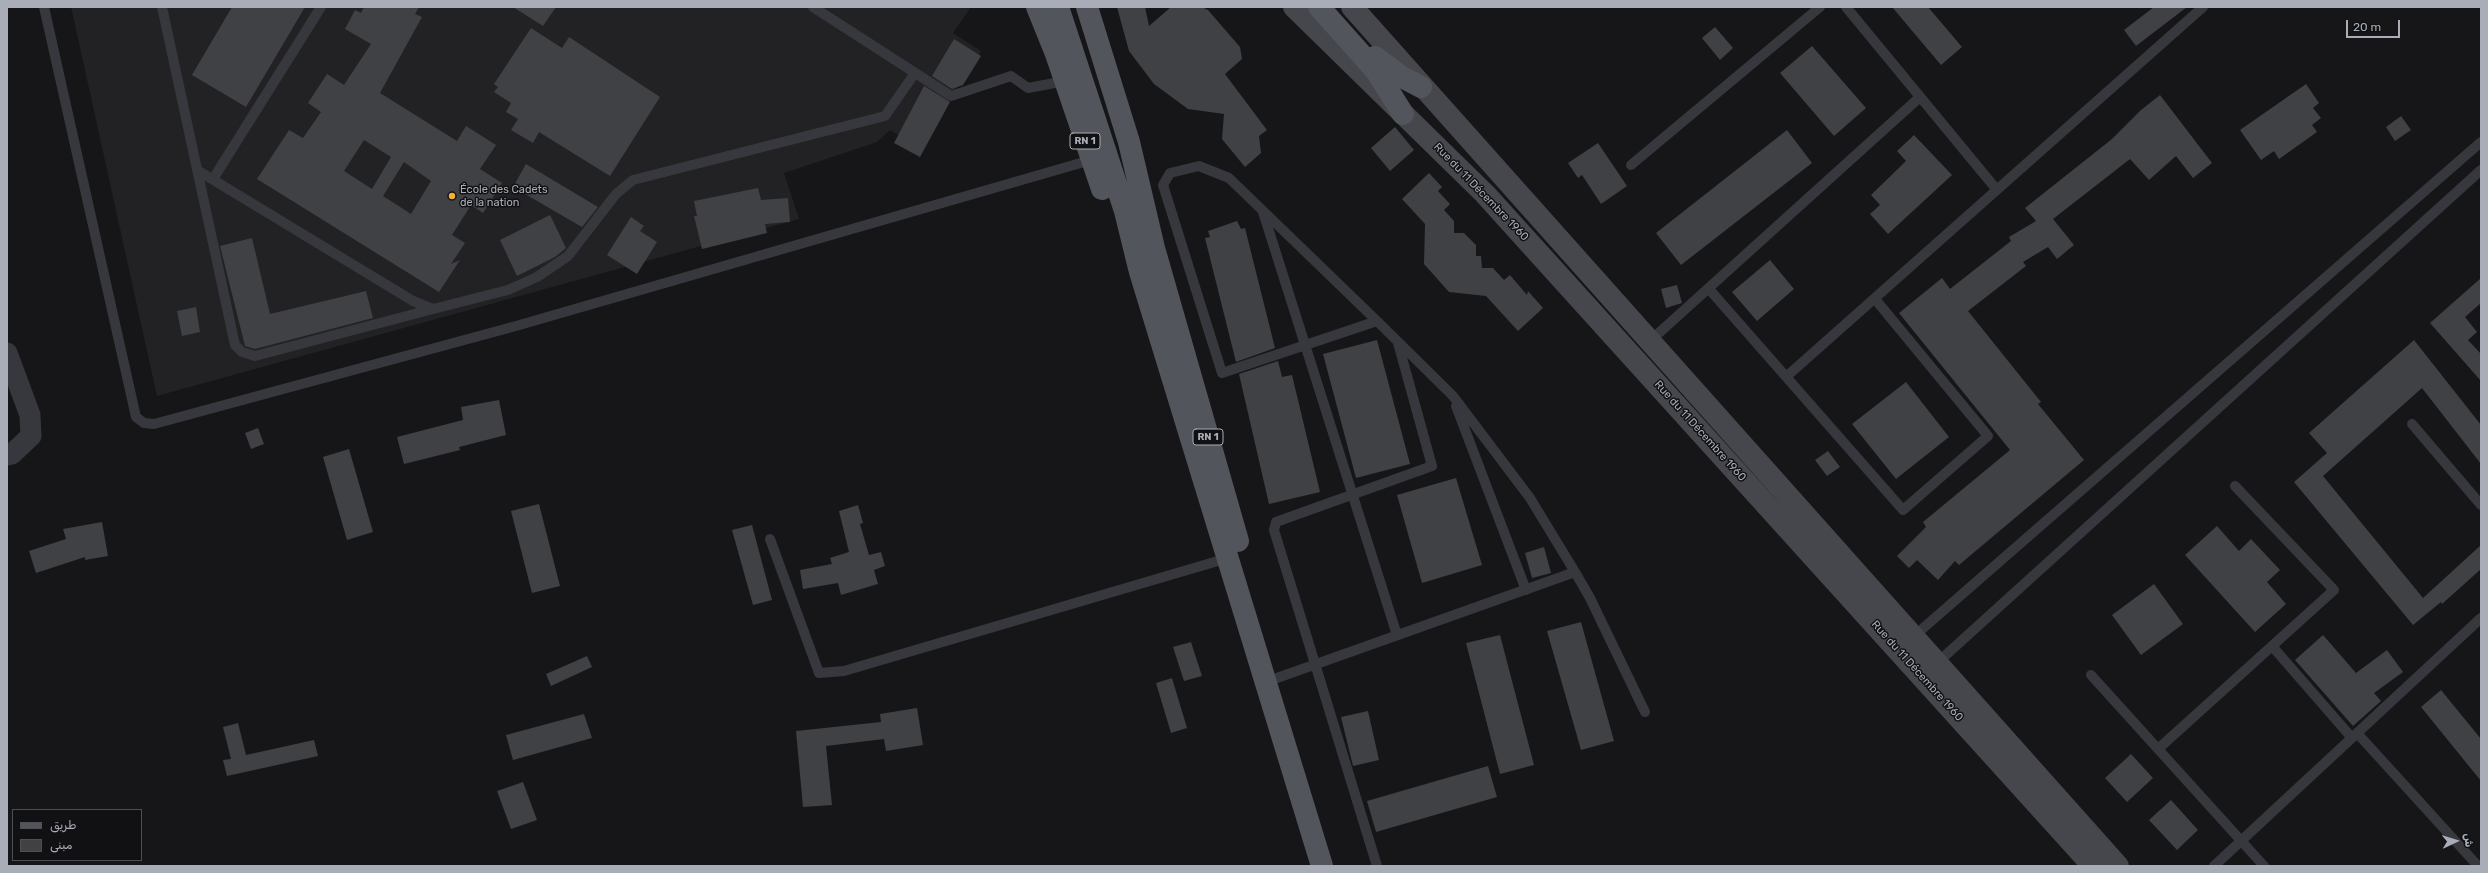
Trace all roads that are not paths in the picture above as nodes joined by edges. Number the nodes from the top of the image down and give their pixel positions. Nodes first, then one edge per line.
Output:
1 (44, 7) edge
2 (162, 7) edge
3 (321, 7) edge
4 (813, 7) edge
5 (1037, 7) edge
6 (1058, 7) edge
7 (1068, 7) edge
8 (1087, 7) edge
9 (1294, 7) edge
10 (1319, 7) edge
11 (1332, 7) edge
12 (1352, 7) edge
13 (1820, 7) edge
14 (1846, 7) edge
15 (2203, 7) edge
16 (915, 73) junction
17 (1065, 82) junction
18 (1421, 87) junction
19 (1920, 97) junction
20 (1404, 114) junction
21 (2481, 142) edge
22 (1091, 160) junction
23 (1631, 165) dead end
24 (197, 170) junction
25 (2481, 170) edge
26 (213, 179) junction
27 (1997, 190) junction
28 (1262, 210) junction
29 (1154, 248) junction
30 (1140, 272) junction
31 (1709, 289) junction
32 (1874, 299) junction
33 (433, 309) junction
34 (1377, 321) junction
35 (1397, 341) junction
36 (1650, 341) junction
37 (1306, 345) junction
38 (7, 353) edge
39 (1787, 376) junction
40 (1453, 396) junction
41 (2412, 424) dead end
42 (7, 455) edge
43 (2235, 486) dead end
44 (1353, 494) junction
45 (2481, 505) edge
46 (770, 539) dead end
47 (1228, 558) junction
48 (1575, 572) junction
49 (1526, 590) junction
50 (2481, 618) edge
51 (1397, 635) junction
52 (1914, 637) junction
53 (2272, 646) junction
54 (1937, 663) junction
55 (1316, 664) junction
56 (2091, 675) dead end
57 (1277, 678) junction
58 (1644, 712) dead end
59 (2355, 735) junction
60 (2158, 749) junction
61 (2241, 841) junction
62 (1322, 866) edge
63 (1334, 866) edge
64 (1377, 866) edge
65 (2093, 866) edge
66 (2118, 866) edge
67 (2214, 866) edge
68 (2264, 866) edge
69 (2478, 866) edge

1 - 22 lane
2 - 24 lane
3 - 26 lane
4 - 16 lane
5 - 17 main road, RN 1
6 - 30 main road
7 - 29 main road
8 - 29 main road, RN 1
9 - 20 main road, Rue du 11 Décembre 1960
10 - 20 main road
11 - 18 main road
12 - 18 main road, Rue du 11 Décembre 1960
13 - 23 lane
14 - 19 lane
15 - 27 lane
16 - 17 lane
16 - 33 lane
17 - 22 main road, RN 1
18 - 36 main road, Rue du 11 Décembre 1960
19 - 27 lane
19 - 31 lane
20 - 65 main road, Rue du 11 Décembre 1960
21 - 52 lane
22 - 30 main road, RN 1
24 - 26 lane
24 - 33 lane
25 - 54 lane
26 - 33 lane
27 - 32 lane
28 - 34 lane
28 - 37 lane
28 - 37 lane
29 - 57 main road, RN 1
30 - 47 main road, RN 1
31 - 36 lane
31 - 39 lane
32 - 39 lane
32 - 39 lane
34 - 35 lane
34 - 37 lane
35 - 40 lane
35 - 44 lane
36 - 52 main road, Rue du 11 Décembre 1960
37 - 44 lane
38 - 42 street
40 - 48 lane
40 - 49 lane
41 - 45 lane
43 - 53 lane
44 - 51 lane
44 - 55 lane
46 - 47 lane
47 - 62 main road, RN 1
48 - 49 lane
48 - 58 lane
49 - 51 lane
50 - 59 lane
51 - 55 lane
52 - 54 main road, Rue du 11 Décembre 1960
53 - 59 lane
53 - 60 lane
54 - 66 main road, Rue du 11 Décembre 1960
55 - 57 lane
55 - 64 lane
56 - 60 lane
57 - 63 main road, RN 1
59 - 61 lane
59 - 69 lane
60 - 61 lane
61 - 67 lane
61 - 68 lane

